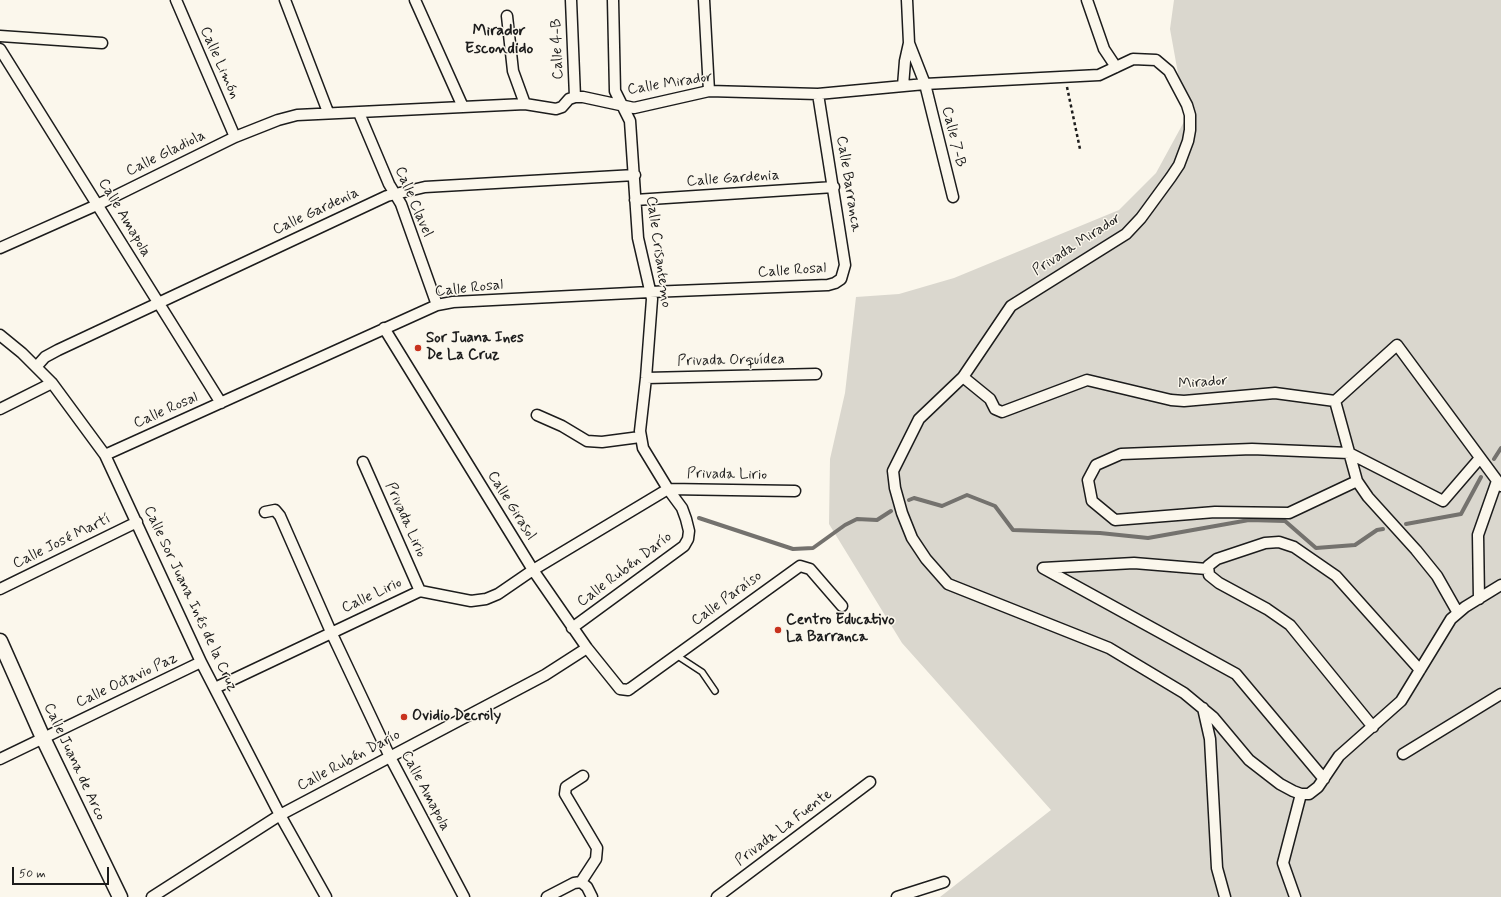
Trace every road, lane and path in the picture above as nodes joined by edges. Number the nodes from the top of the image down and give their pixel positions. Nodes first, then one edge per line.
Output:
1 (176, 0) edge
2 (285, 0) edge
3 (415, 0) edge
4 (572, 0) edge
5 (613, 0) edge
6 (704, 0) edge
7 (907, 0) edge
8 (1087, 0) edge
9 (507, 16) dead end
10 (0, 36) edge
11 (102, 43) dead end
12 (909, 43) junction
13 (0, 49) edge
14 (1116, 66) junction
15 (1065, 77) junction
16 (925, 84) junction
17 (903, 86) junction
18 (709, 91) junction
19 (818, 94) junction
20 (575, 97) junction
21 (526, 104) junction
22 (463, 107) junction
23 (624, 107) junction
24 (328, 112) junction
25 (359, 113) junction
26 (235, 137) junction
27 (1080, 149) dead end
28 (635, 175) junction
29 (834, 187) junction
30 (394, 194) junction
31 (953, 197) dead end
32 (634, 200) junction
33 (98, 204) junction
34 (0, 248) edge
35 (841, 279) joint
36 (650, 292) junction
37 (158, 303) junction
38 (437, 305) junction
39 (384, 328) junction
40 (0, 334) edge
41 (37, 366) junction
42 (816, 374) dead end
43 (963, 377) junction
44 (646, 378) junction
45 (52, 383) junction
46 (1335, 401) junction
47 (221, 403) junction
48 (0, 409) edge
49 (537, 415) dead end
50 (640, 437) junction
51 (1349, 453) junction
52 (105, 454) junction
53 (1480, 458) junction
54 (363, 462) dead end
55 (1357, 481) junction
56 (1499, 483) edge
57 (665, 486) junction
58 (795, 491) dead end
59 (265, 512) dead end
60 (137, 522) junction
61 (1207, 569) junction
62 (533, 570) junction
63 (1501, 585) edge
64 (0, 590) edge
65 (420, 591) junction
66 (1479, 599) junction
67 (842, 606) dead end
68 (1458, 613) junction
69 (572, 628) junction
70 (331, 632) junction
71 (0, 641) edge
72 (587, 648) junction
73 (675, 655) junction
74 (201, 662) junction
75 (1420, 670) junction
76 (215, 688) junction
77 (624, 690) joint
78 (715, 691) dead end
79 (1501, 694) edge
80 (1202, 706) junction
81 (1373, 727) junction
82 (43, 738) junction
83 (1403, 754) dead end
84 (390, 757) junction
85 (0, 759) edge
86 (583, 776) dead end
87 (1324, 779) junction
88 (870, 782) dead end
89 (1301, 794) junction
90 (280, 815) junction
91 (581, 882) junction
92 (944, 882) dead end
93 (120, 897) edge
94 (152, 897) edge
95 (326, 897) edge
96 (464, 897) edge
97 (547, 897) edge
98 (592, 897) edge
99 (717, 897) edge
100 (897, 897) edge
101 (1226, 897) edge
102 (1295, 897) edge

1 - 26 street, Calle Limón
2 - 24 street
3 - 22 street
4 - 20 street, Calle 4-B
5 - 23 street, Calle Crisantemo
6 - 18 street
7 - 12 street
8 - 14 street
9 - 21 street
10 - 11 street
12 - 16 street, Calle 7-B
12 - 17 street
13 - 33 street, Calle Amapola
14 - 15 street, Privada Mirador
14 - 43 street, Privada Mirador
15 - 16 street, Privada Mirador
15 - 27 path
16 - 17 street, Privada Mirador
16 - 31 street, Calle 7-B
17 - 19 street, Calle Mirador
18 - 19 street, Calle Mirador
18 - 23 street, Calle Mirador
19 - 29 street, Calle Barranca
20 - 21 street
20 - 23 street, Calle Mirador
21 - 22 street
22 - 25 street
23 - 28 street, Calle Crisantemo
24 - 25 street
24 - 26 street, Calle Gladiola
25 - 30 street, Calle Clavel
26 - 33 street, Calle Gladiola
28 - 30 street, Calle Gardenia
28 - 32 street, Calle Crisantemo
29 - 32 street, Calle Gardenia
29 - 35 street, Calle Barranca
30 - 37 street, Calle Gardenia
30 - 38 street, Calle Clavel
32 - 36 street, Calle Crisantemo
33 - 34 street, Calle Gladiola
33 - 37 street, Calle Amapola
35 - 36 street, Calle Rosal
36 - 38 street, Calle Rosal
36 - 44 street, Calle Crisantemo
37 - 41 street, Calle Gardenia
37 - 47 street, Calle Amapola
38 - 39 street, Calle Rosal
39 - 47 street, Calle Rosal
39 - 62 street, Calle Girasol
40 - 41 street, Calle Sor Juana Inés de la Cruz
41 - 45 street, Calle Sor Juana Inés de la Cruz
42 - 44 street, Privada Orquídea
43 - 46 street, Mirador
43 - 80 street, Privada Mirador
44 - 50 street, Calle Crisantemo
45 - 48 street
45 - 52 street, Calle Sor Juana Inés de la Cruz
46 - 51 street
46 - 53 street
47 - 52 street, Calle Rosal
49 - 50 street
50 - 57 street, Calle Crisantemo
51 - 53 street
51 - 55 street
51 - 55 street
52 - 60 street, Calle Sor Juana Inés de la Cruz
53 - 56 street
54 - 65 street, Privada Lirio
55 - 68 street
56 - 66 street
57 - 58 street, Privada Lirio
57 - 62 street, Calle Lirio
57 - 69 street, Calle Rubén Darío
59 - 70 street, Calle Amapola
60 - 64 street, Calle José Martí
60 - 74 street, Calle Sor Juana Inés de la Cruz
61 - 75 street
61 - 81 street
61 - 87 street
62 - 65 street, Calle Lirio
62 - 69 street, Calle Girasol
63 - 66 street
65 - 70 street, Calle Lirio
66 - 68 street
67 - 73 street, Calle Paraíso
68 - 75 street
69 - 72 street, Calle Girasol
70 - 76 street, Calle Lirio
70 - 84 street, Calle Amapola
71 - 82 street, Calle Juana de Arco
72 - 77 street, Calle Girasol
72 - 84 street, Calle Rubén Darío
73 - 77 street, Calle Paraíso
73 - 78 lane
74 - 76 street, Calle Sor Juana Inés de la Cruz
74 - 82 street, Calle Octavio Paz
75 - 81 street
76 - 90 street, Calle Sor Juana Inés de la Cruz
79 - 83 street
80 - 89 street, Privada Mirador
80 - 101 street
81 - 87 street
82 - 85 street, Calle Octavio Paz
82 - 93 street, Calle Juana de Arco
84 - 90 street, Calle Rubén Darío
84 - 96 street, Calle Amapola
86 - 91 street
87 - 89 street
88 - 99 street, Privada La Fuente
89 - 102 street
90 - 94 street, Calle Rubén Darío
90 - 95 street, Calle Sor Juana Inés de la Cruz
91 - 97 street
91 - 98 street
92 - 100 street

